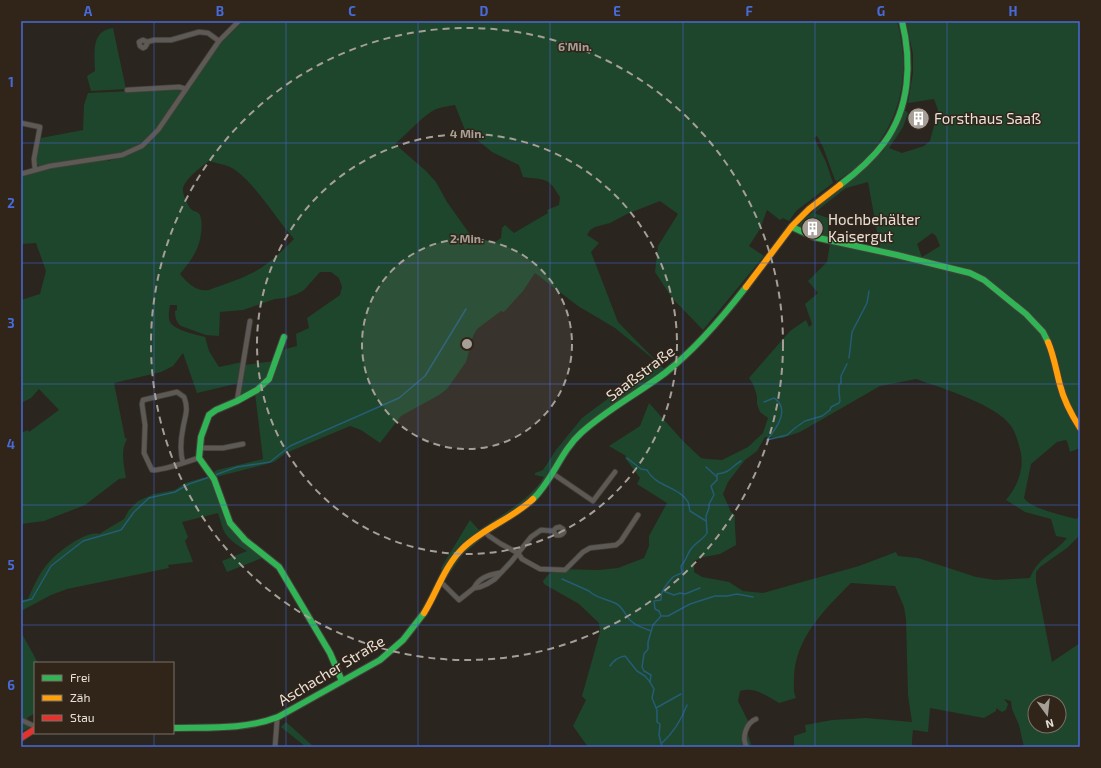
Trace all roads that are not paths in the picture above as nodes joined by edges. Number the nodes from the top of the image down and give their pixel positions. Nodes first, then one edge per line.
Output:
1 (239, 21) edge
2 (902, 21) edge
3 (219, 41) junction
4 (147, 42) dead end
5 (186, 89) junction
6 (126, 90) dead end
7 (21, 123) edge
8 (35, 170) junction
9 (21, 174) edge
10 (792, 227) junction
11 (250, 321) dead end
12 (284, 337) dead end
13 (237, 401) junction
14 (1080, 428) edge
15 (243, 444) dead end
16 (200, 448) junction
17 (200, 458) junction
18 (183, 463) junction
19 (615, 472) dead end
20 (552, 473) junction
21 (638, 515) dead end
22 (492, 527) joint
23 (553, 531) dead end
24 (485, 532) junction
25 (518, 553) junction
26 (499, 573) junction
27 (440, 582) junction
28 (474, 588) junction
29 (342, 681) junction
30 (276, 718) junction
31 (756, 719) dead end
32 (21, 720) edge
33 (34, 728) edge
34 (174, 728) edge
35 (34, 730) edge
36 (21, 738) edge
37 (275, 747) edge
38 (747, 747) edge

1 - 3 street
2 - 10 street, Saaßstraße
3 - 4 street
3 - 5 street
5 - 6 street
5 - 8 street
7 - 8 street
8 - 9 street
10 - 14 street
10 - 20 street, Saaßstraße
11 - 13 street
12 - 13 street
13 - 16 street
15 - 16 street
16 - 17 street
17 - 18 street
17 - 29 street
18 - 18 street
19 - 20 street
20 - 22 street, Saaßstraße
21 - 25 street
22 - 24 street, Aschacher Straße
23 - 25 street
24 - 25 street
24 - 27 street, Aschacher Straße
25 - 26 street
26 - 28 street
26 - 28 street
27 - 28 street
27 - 29 street, Aschacher Straße
29 - 30 street, Aschacher Straße
30 - 34 street, Aschacher Straße
30 - 37 street
31 - 38 street
32 - 33 street
35 - 36 street

